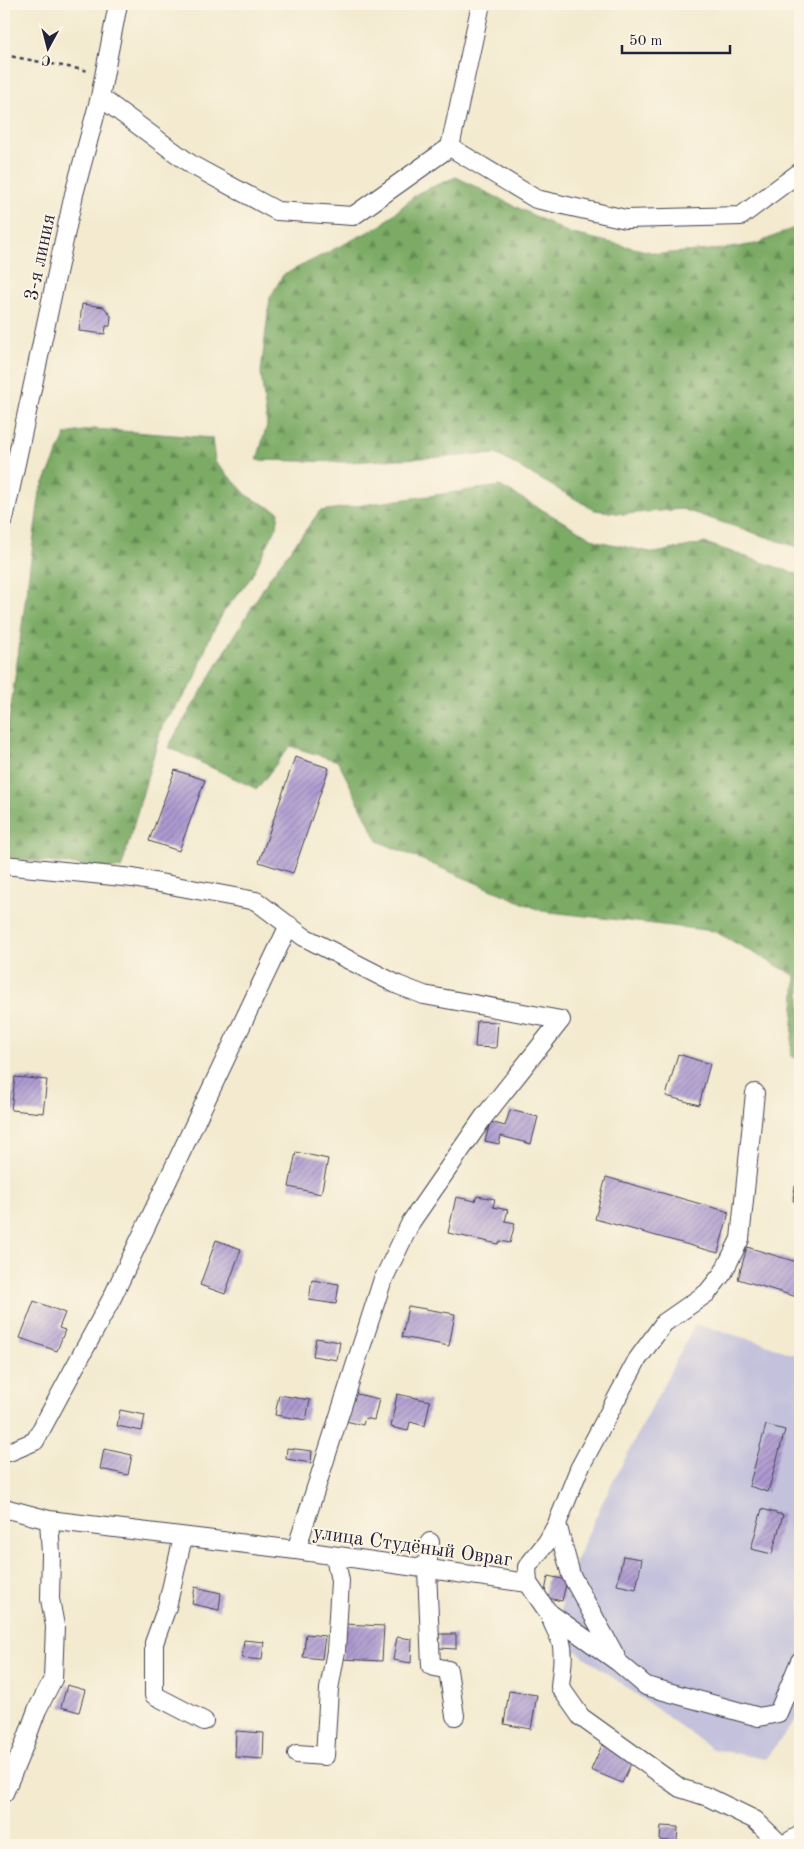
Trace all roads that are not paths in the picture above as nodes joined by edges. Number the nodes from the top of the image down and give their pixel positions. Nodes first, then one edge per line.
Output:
1 (118, 4) edge
2 (481, 4) edge
3 (100, 97) junction
4 (450, 147) junction
5 (800, 172) edge
6 (4, 519) edge
7 (4, 865) edge
8 (289, 925) junction
9 (755, 1093) dead end
10 (4, 1452) edge
11 (4, 1508) edge
12 (49, 1520) junction
13 (557, 1524) junction
14 (183, 1537) junction
15 (430, 1542) dead end
16 (296, 1550) junction
17 (335, 1556) junction
18 (427, 1569) junction
19 (528, 1583) junction
20 (548, 1612) junction
21 (800, 1661) edge
22 (618, 1662) junction
23 (455, 1716) dead end
24 (204, 1721) dead end
25 (297, 1754) dead end
26 (4, 1793) edge
27 (800, 1835) edge
28 (782, 1845) edge

1 - 3 street, 3-я линия
2 - 4 street
3 - 4 street
3 - 6 street, 3-я линия
4 - 5 street
7 - 8 street
8 - 10 street
8 - 16 street
9 - 13 street
11 - 12 street, улица Студёный Овраг
12 - 14 street, улица Студёный Овраг
12 - 26 street
13 - 19 street
13 - 22 street
14 - 16 street, улица Студёный Овраг
14 - 24 street
15 - 18 street
16 - 17 street, улица Студёный Овраг
17 - 18 street, улица Студёный Овраг
17 - 25 street
18 - 19 street, улица Студёный Овраг
18 - 23 street
19 - 20 street, улица Студёный Овраг
20 - 22 street, улица Студёный Овраг
20 - 28 street
21 - 22 street, улица Студёный Овраг
27 - 28 street

